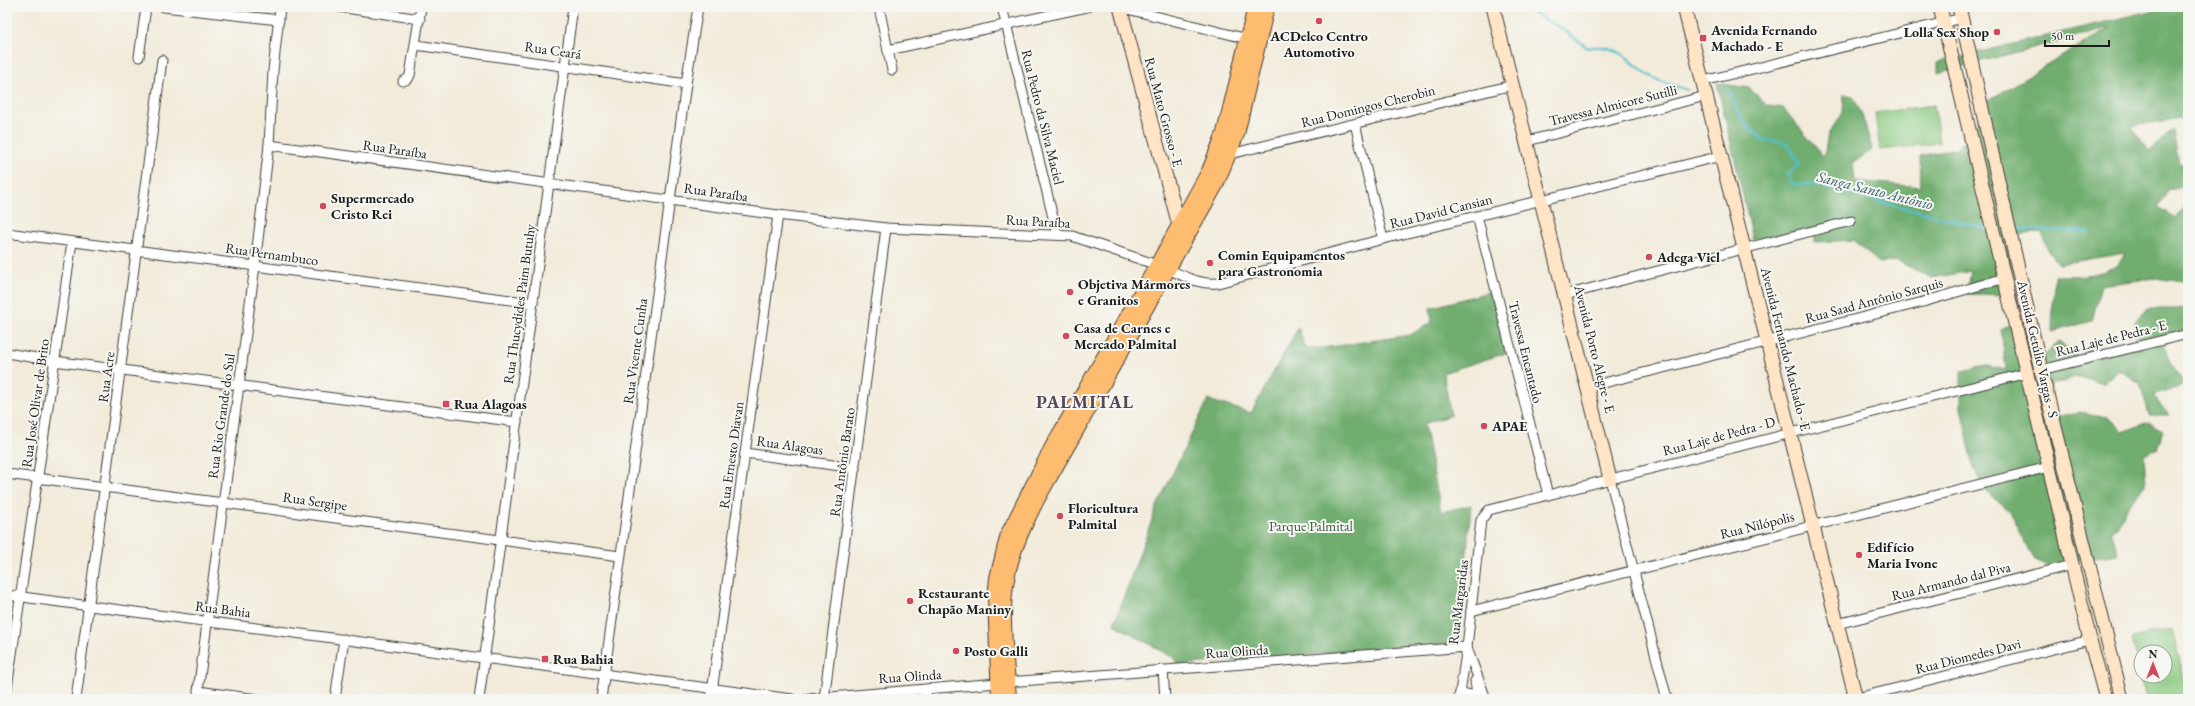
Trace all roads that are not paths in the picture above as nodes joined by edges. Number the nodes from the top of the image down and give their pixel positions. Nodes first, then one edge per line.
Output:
1 (146, 7) edge
2 (164, 7) edge
3 (280, 7) edge
4 (339, 7) edge
5 (421, 7) edge
6 (573, 7) edge
7 (698, 7) edge
8 (879, 7) edge
9 (1002, 7) edge
10 (1087, 7) edge
11 (1120, 7) edge
12 (1255, 7) edge
13 (1267, 7) edge
14 (1494, 7) edge
15 (1684, 7) edge
16 (1940, 7) edge
17 (1961, 13) edge
18 (420, 19) junction
19 (279, 20) junction
20 (1944, 22) junction
21 (1006, 25) junction
22 (1254, 40) junction
23 (416, 45) junction
24 (888, 50) junction
25 (139, 58) dead end
26 (162, 60) dead end
27 (565, 66) junction
28 (892, 70) dead end
29 (404, 81) dead end
30 (1703, 81) junction
31 (686, 84) junction
32 (1513, 85) junction
33 (1706, 96) junction
34 (1355, 124) junction
35 (1527, 141) junction
36 (269, 145) junction
37 (1230, 154) junction
38 (1721, 156) junction
39 (549, 184) junction
40 (670, 200) junction
41 (1541, 200) junction
42 (778, 215) junction
43 (1477, 216) junction
44 (1851, 221) dead end
45 (886, 228) junction
46 (1184, 229) junction
47 (7, 233) edge
48 (1057, 234) junction
49 (1383, 239) junction
50 (72, 242) junction
51 (1744, 248) junction
52 (137, 250) junction
53 (255, 266) junction
54 (1164, 267) junction
55 (2005, 278) junction
56 (1565, 295) junction
57 (533, 303) junction
58 (2188, 334) edge
59 (1768, 342) junction
60 (7, 353) edge
61 (54, 361) junction
62 (121, 370) junction
63 (2041, 370) junction
64 (2027, 373) junction
65 (240, 385) junction
66 (1588, 387) junction
67 (517, 422) junction
68 (1790, 432) junction
69 (745, 453) junction
70 (2049, 467) junction
71 (855, 468) junction
72 (7, 474) edge
73 (38, 478) junction
74 (1610, 478) junction
75 (103, 488) junction
76 (1548, 495) junction
77 (223, 504) junction
78 (1489, 510) joint
79 (1813, 526) junction
80 (501, 540) junction
81 (620, 556) junction
82 (2072, 565) junction
83 (1634, 570) junction
84 (7, 595) edge
85 (21, 597) junction
86 (87, 606) junction
87 (1471, 611) junction
88 (207, 621) junction
89 (1837, 624) junction
90 (344, 639) junction
91 (2090, 640) junction
92 (1467, 647) junction
93 (485, 659) junction
94 (1163, 670) junction
95 (604, 675) junction
96 (1003, 683) junction
97 (7, 688) edge
98 (712, 689) junction
99 (928, 689) junction
100 (824, 698) edge
101 (1459, 698) edge
102 (1481, 698) edge
103 (76, 699) edge
104 (257, 699) edge
105 (335, 699) edge
106 (479, 699) edge
107 (601, 699) edge
108 (711, 699) edge
109 (792, 699) edge
110 (807, 699) edge
111 (923, 699) edge
112 (999, 699) edge
113 (1009, 699) edge
114 (1165, 699) edge
115 (1667, 699) edge
116 (1855, 699) edge
117 (2106, 699) edge
118 (2122, 699) edge

1 - 25 street
2 - 19 street
3 - 19 street, Rua Rio Grande do Sul
4 - 18 street
5 - 18 street
6 - 27 street, Rua Thucydides Paim Butuhy
7 - 31 street, Rua Vicente Cunha
8 - 24 street
9 - 21 street, Rua Pedro da Silva Maciel
10 - 21 street
11 - 22 street
11 - 46 street, Rua Mato Grosso - E
12 - 22 main road
13 - 22 main road
14 - 32 street, Avenida Porto Alegre - E
15 - 30 street, Avenida Fernando Machado - E
16 - 20 street, Avenida Getúlio Vargas - S
17 - 20 street
17 - 63 street, Avenida Getúlio Vargas - S
18 - 23 street
19 - 36 street, Rua Rio Grande do Sul
20 - 30 street
20 - 55 street, Avenida Getúlio Vargas - S
21 - 24 street
21 - 48 street, Rua Pedro da Silva Maciel
22 - 37 main road
22 - 46 main road
23 - 27 street, Rua Ceará
23 - 29 street
24 - 28 street
26 - 52 street, Rua Acre
27 - 31 street, Rua Ceará
27 - 39 street, Rua Thucydides Paim Butuhy
30 - 33 street, Avenida Fernando Machado - E
31 - 40 street, Rua Vicente Cunha
32 - 34 street, Rua Domingos Cherobin
32 - 35 street, Avenida Porto Alegre - E
33 - 35 street, Travessa Almicore Sutilli
33 - 38 street, Avenida Fernando Machado - E
34 - 37 street, Rua Domingos Cherobin
34 - 49 street
35 - 41 street, Avenida Porto Alegre - E
36 - 39 street, Rua Paraíba
36 - 53 street, Rua Rio Grande do Sul
37 - 46 main road
38 - 41 street, Rua David Cansian
38 - 51 street, Avenida Fernando Machado - E
39 - 40 street, Rua Paraíba
39 - 57 street, Rua Thucydides Paim Butuhy
40 - 42 street, Rua Paraíba
40 - 81 street, Rua Vicente Cunha
41 - 43 street, Rua David Cansian
41 - 56 street, Avenida Porto Alegre - E
42 - 45 street, Rua Paraíba
42 - 69 street, Rua Ernesto Diavan
43 - 49 street, Rua David Cansian
43 - 76 street, Travessa Encantado
44 - 51 street
45 - 48 street, Rua Paraíba
45 - 71 street, Rua Antônio Barato
46 - 54 main road
47 - 50 street, Rua Pernambuco
48 - 54 street, Rua Paraíba
49 - 54 street, Rua David Cansian
50 - 52 street, Rua Pernambuco
50 - 61 street, Rua José Olivar de Brito
51 - 56 street
51 - 59 street, Avenida Fernando Machado - E
52 - 53 street, Rua Pernambuco
52 - 62 street, Rua Acre
53 - 57 street, Rua Pernambuco
53 - 65 street, Rua Rio Grande do Sul
54 - 96 main road
55 - 59 street, Rua Saad Antônio Sarquis
55 - 64 street, Avenida Getúlio Vargas - S
56 - 66 street, Avenida Porto Alegre - E
57 - 67 street, Rua Thucydides Paim Butuhy
58 - 63 street, Rua Laje de Pedra - E
59 - 66 street, Rua Saad Antônio Sarquis
59 - 68 street, Avenida Fernando Machado - E
60 - 61 street
61 - 62 street
61 - 73 street, Rua José Olivar de Brito
62 - 65 street
62 - 75 street, Rua Acre
63 - 118 street, Avenida Getúlio Vargas - S
64 - 68 street, Rua Laje de Pedra - D
64 - 70 street, Avenida Getúlio Vargas - S
65 - 67 street
65 - 77 street, Rua Rio Grande do Sul
66 - 74 street, Avenida Porto Alegre - E
67 - 80 street, Rua Thucydides Paim Butuhy
68 - 74 street, Rua Laje de Pedra - D
68 - 79 street, Avenida Fernando Machado - E
69 - 71 street, Rua Alagoas
69 - 98 street, Rua Ernesto Diavan
70 - 79 street, Rua Nilópolis
70 - 82 street, Avenida Getúlio Vargas - S
71 - 100 street, Rua Antônio Barato
72 - 73 street, Rua Sergipe
73 - 75 street, Rua Sergipe
73 - 85 street, Rua José Olivar de Brito
74 - 76 street, Rua Laje de Pedra - D
74 - 83 street, Avenida Porto Alegre - E
75 - 77 street, Rua Sergipe
75 - 86 street, Rua Acre
76 - 78 street, Rua Laje de Pedra - D
77 - 80 street, Rua Sergipe
77 - 88 street, Rua Rio Grande do Sul
78 - 87 street, Rua Margaridas
79 - 83 street, Rua Nilópolis
79 - 89 street, Avenida Fernando Machado - E
80 - 81 street, Rua Sergipe
80 - 93 street, Rua Thucydides Paim Butuhy
81 - 95 street, Rua Vicente Cunha
82 - 89 street, Rua Armando dal Piva
82 - 91 street, Avenida Getúlio Vargas - S
83 - 87 street, Rua Nilópolis
83 - 115 street, Avenida Porto Alegre - E
84 - 85 street, Rua Bahia
85 - 86 street, Rua Bahia
85 - 97 street, Rua José Olivar de Brito
86 - 88 street, Rua Bahia
86 - 103 street, Rua Acre
87 - 92 street, Rua Margaridas
88 - 90 street, Rua Bahia
88 - 104 street, Rua Rio Grande do Sul
89 - 116 street, Avenida Fernando Machado - E
90 - 93 street, Rua Bahia
90 - 105 street
91 - 116 street, Rua Diomedes Davi
91 - 117 street, Avenida Getúlio Vargas - S
92 - 94 street, Rua Olinda
92 - 101 street, Rua Margaridas
92 - 102 street
93 - 95 street, Rua Bahia
93 - 106 street, Rua Thucydides Paim Butuhy
94 - 96 street, Rua Olinda
94 - 114 street
95 - 98 street, Rua Bahia
95 - 107 street, Rua Vicente Cunha
96 - 99 street, Rua Olinda
96 - 112 main road
96 - 113 main road
98 - 108 street, Rua Ernesto Diavan
98 - 109 street, Rua Bahia
99 - 100 street, Rua Olinda
99 - 111 street
100 - 110 street
101 - 102 street

